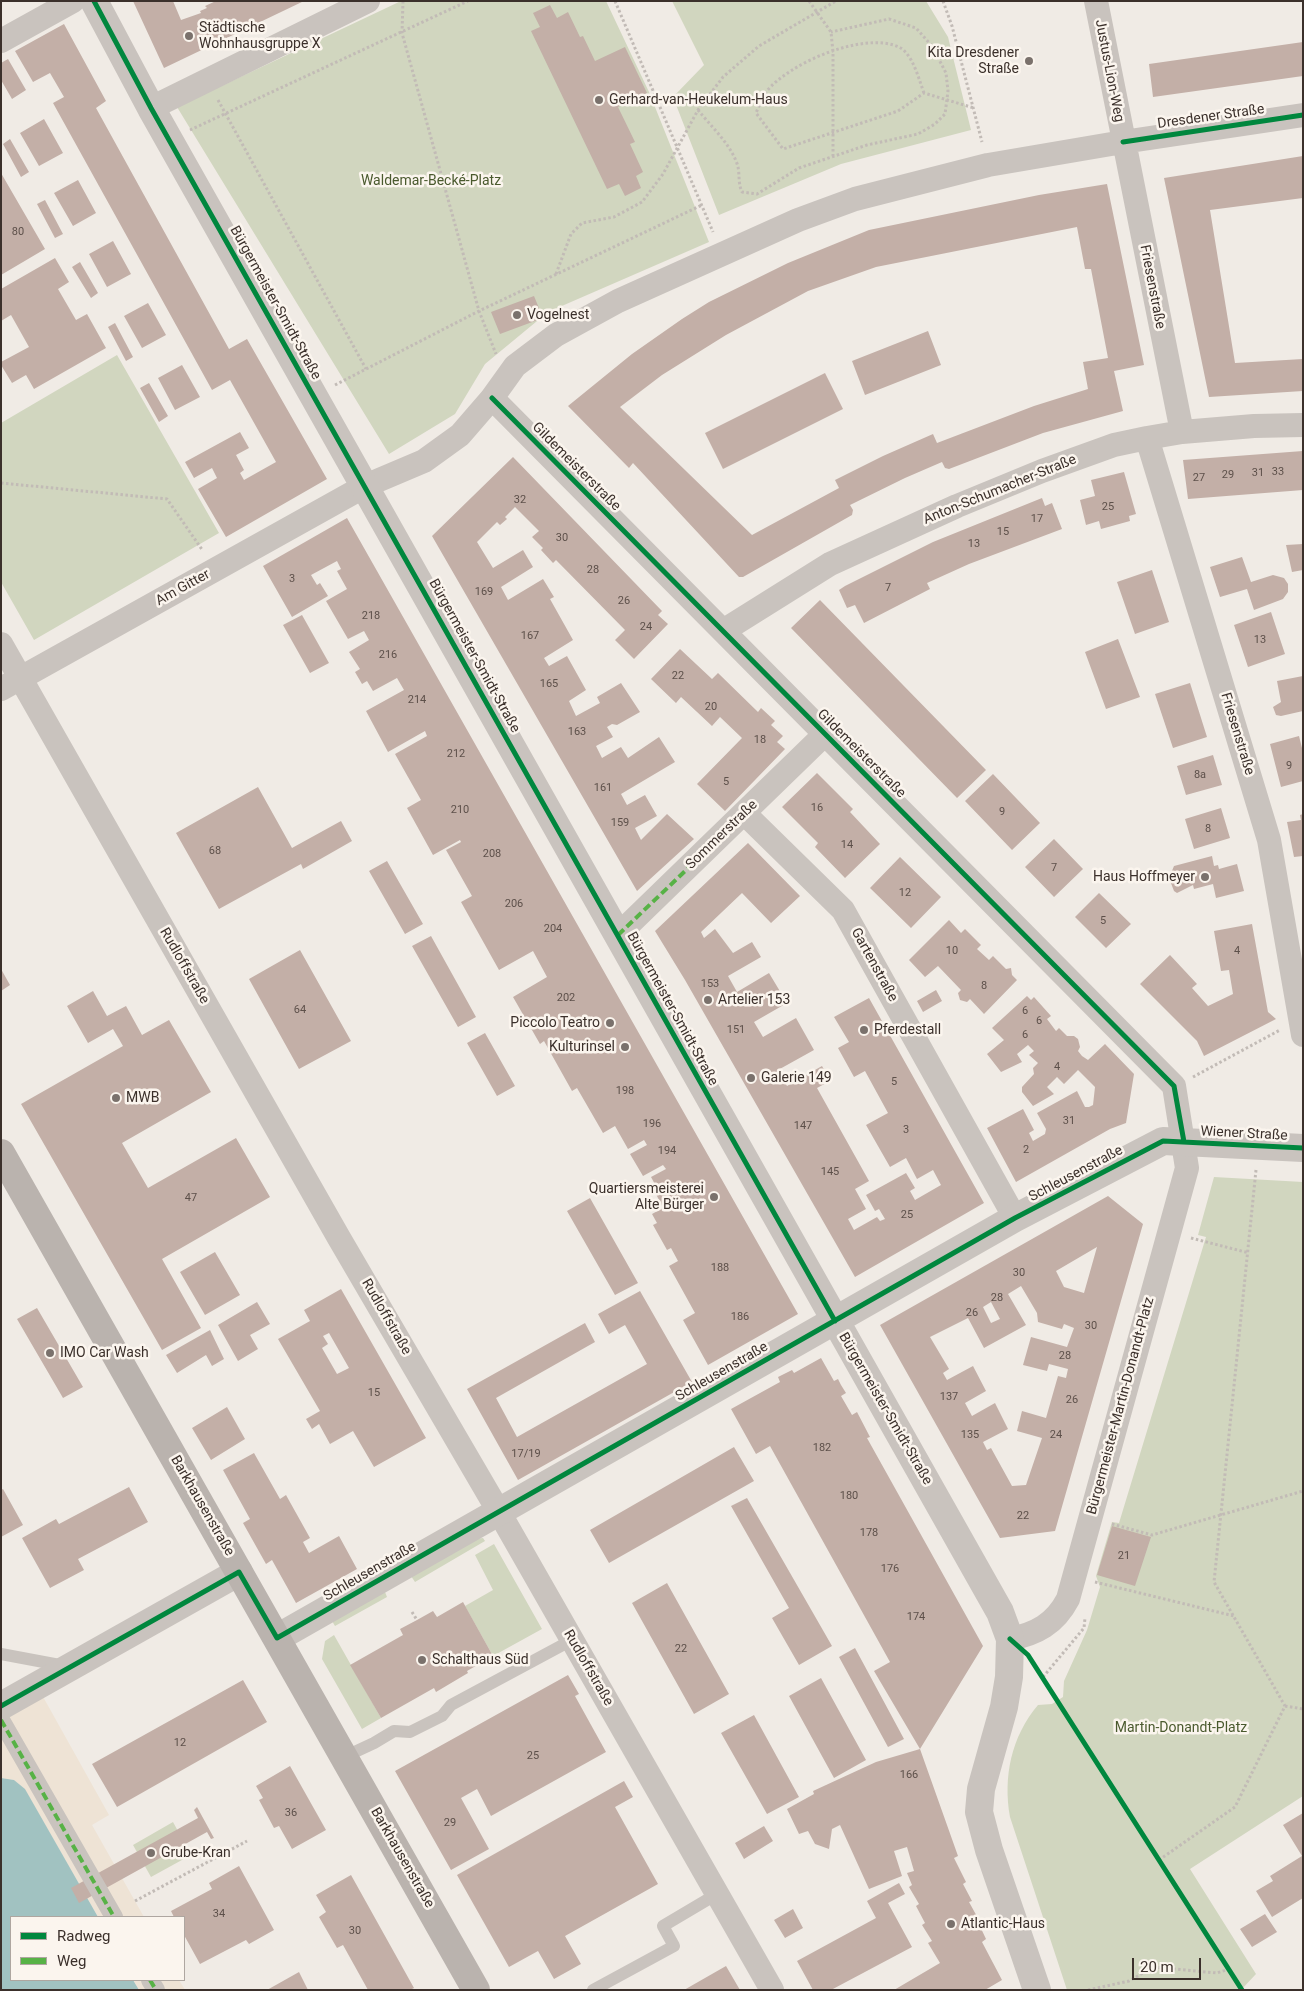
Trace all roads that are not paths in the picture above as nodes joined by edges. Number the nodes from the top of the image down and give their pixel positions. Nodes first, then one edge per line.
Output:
1 (73, 1) edge
2 (94, 1) edge
3 (368, 1) edge
4 (1096, 1) edge
5 (1, 41) edge
6 (151, 108) junction
7 (1303, 116) edge
8 (1123, 142) junction
9 (492, 398) junction
10 (1303, 425) edge
11 (1182, 432) junction
12 (1147, 438) junction
13 (365, 486) junction
14 (723, 631) junction
15 (1, 644) edge
16 (11, 684) edge
17 (825, 734) junction
18 (745, 814) junction
19 (618, 935) junction
20 (1302, 1028) edge
21 (1184, 1142) junction
22 (1303, 1148) edge
23 (1, 1153) edge
24 (1015, 1218) junction
25 (835, 1321) junction
26 (499, 1512) junction
27 (239, 1572) junction
28 (277, 1638) junction
29 (1010, 1639) junction
30 (572, 1640) junction
31 (1, 1654) edge
32 (71, 1667) junction
33 (1, 1706) edge
34 (1, 1720) edge
35 (344, 1757) junction
36 (717, 1894) junction
37 (113, 1916) edge
38 (476, 1990) edge
39 (593, 1990) edge
40 (772, 1990) edge
41 (1037, 1990) edge

1 - 5 street
2 - 6 street, Bürgermeister-Smidt-Straße
3 - 6 street
4 - 8 street, Justus-Lion-Weg
6 - 13 street, Bürgermeister-Smidt-Straße
7 - 8 street, Dresdener Straße
8 - 9 street, Dresdener Straße
8 - 11 street, Friesenstraße
9 - 13 street
9 - 14 street, Gildemeisterstraße
10 - 11 street, Anton-Schumacher-Straße
11 - 12 street, Anton-Schumacher-Straße
12 - 14 street, Anton-Schumacher-Straße
12 - 20 street, Friesenstraße
13 - 16 street, Am Gitter
13 - 19 street, Bürgermeister-Smidt-Straße
14 - 17 street, Gildemeisterstraße
15 - 16 street, Rudloffstraße
16 - 26 street, Rudloffstraße
17 - 18 street, Sommerstraße
17 - 21 street, Gildemeisterstraße
18 - 19 street, Sommerstraße
18 - 24 street, Gartenstraße
19 - 25 street, Bürgermeister-Smidt-Straße
21 - 22 street, Wiener Straße
21 - 24 street, Schleusenstraße
21 - 29 street, Bürgermeister-Martin-Donandt-Platz
23 - 27 main road, Barkhausenstraße
24 - 25 street, Schleusenstraße
25 - 26 street, Schleusenstraße
25 - 29 street, Bürgermeister-Smidt-Straße
26 - 28 street, Schleusenstraße
26 - 30 street, Rudloffstraße
27 - 28 main road, Barkhausenstraße
27 - 32 street
28 - 35 main road, Barkhausenstraße
29 - 41 street, Bürgermeister-Smidt-Straße
30 - 35 lane
30 - 36 street, Rudloffstraße
31 - 32 lane
32 - 33 street
34 - 37 street
35 - 38 main road, Barkhausenstraße
36 - 39 lane
36 - 40 street, Rudloffstraße

